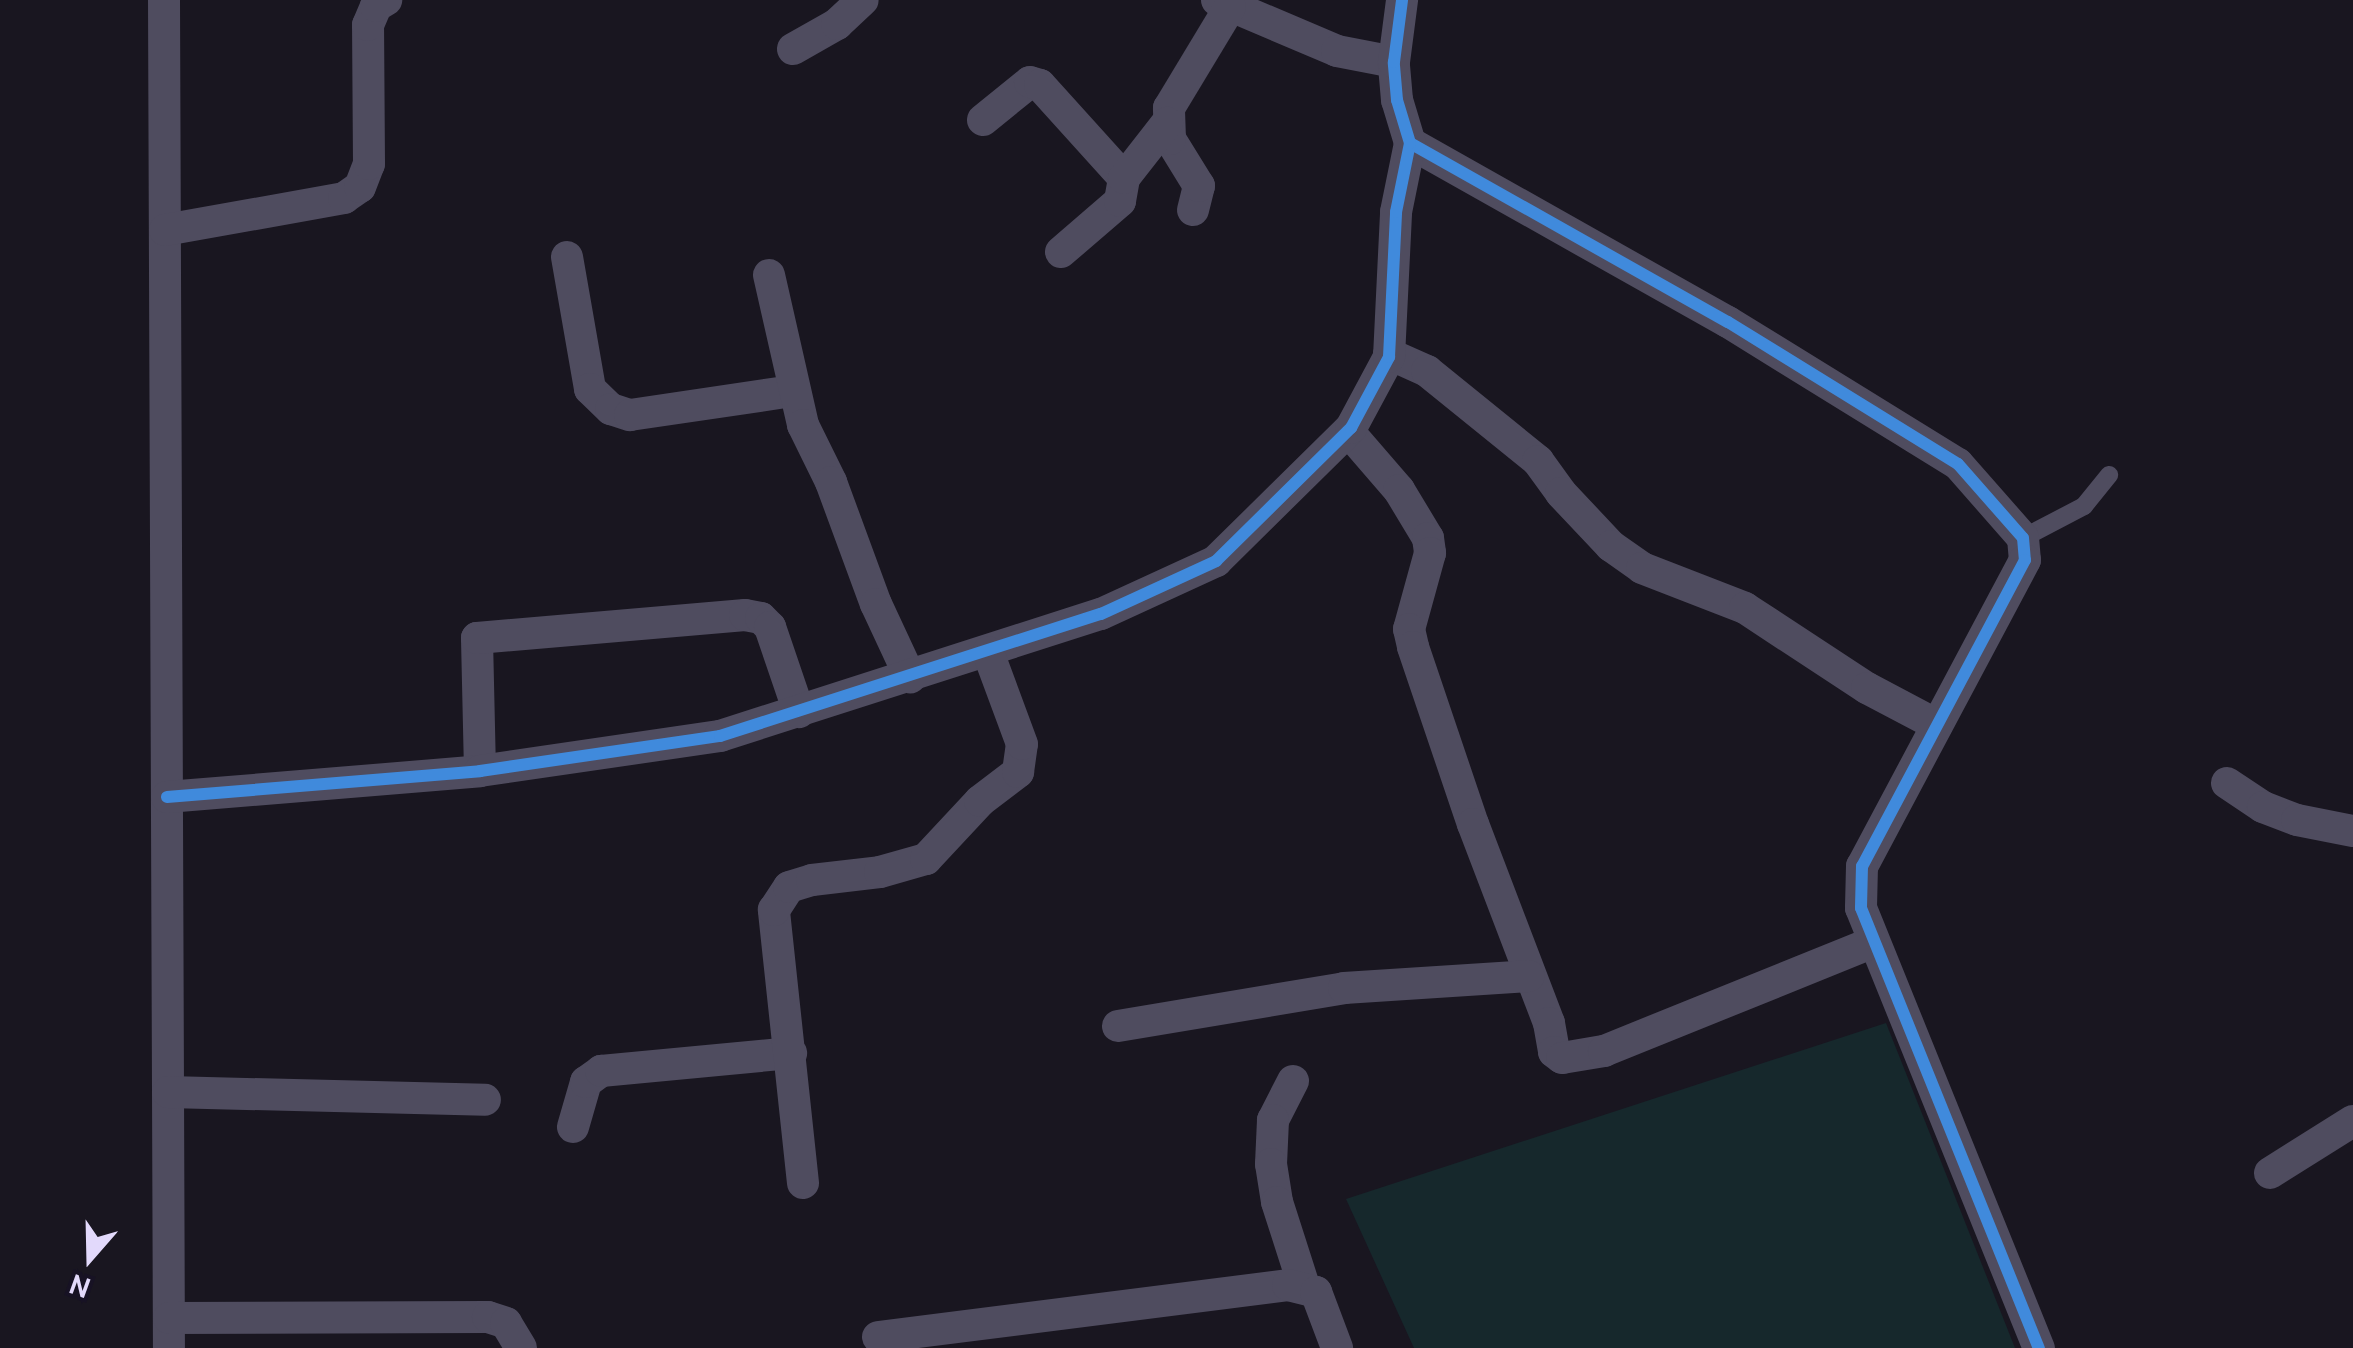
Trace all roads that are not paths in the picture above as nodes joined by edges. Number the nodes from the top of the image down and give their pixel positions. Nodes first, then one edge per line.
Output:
1 (164, 0) edge
2 (386, 0) edge
3 (863, 0) edge
4 (1402, 0) edge
5 (1224, 4) edge
6 (793, 49) dead end
7 (1394, 62) junction
8 (983, 120) dead end
9 (1167, 123) junction
10 (1410, 142) junction
11 (1124, 178) junction
12 (1194, 210) dead end
13 (165, 230) junction
14 (1061, 252) dead end
15 (566, 257) dead end
16 (769, 275) dead end
17 (1389, 354) junction
18 (792, 390) junction
19 (1348, 431) junction
20 (2109, 475) dead end
21 (2023, 538) junction
22 (988, 652) junction
23 (910, 678) junction
24 (799, 712) junction
25 (1937, 725) junction
26 (480, 770) junction
27 (2227, 783) dead end
28 (167, 797) junction
29 (2353, 831) edge
30 (1874, 942) junction
31 (1529, 976) junction
32 (1118, 1026) dead end
33 (791, 1053) junction
34 (1293, 1081) dead end
35 (168, 1092) junction
36 (485, 1100) dead end
37 (2353, 1121) edge
38 (573, 1128) dead end
39 (2270, 1173) dead end
40 (803, 1183) dead end
41 (1304, 1286) junction
42 (374, 1332) edge
43 (169, 1333) edge
44 (878, 1337) dead end
45 (522, 1348) edge
46 (1337, 1348) edge
47 (2039, 1348) edge

1 - 13 street
2 - 13 street
3 - 6 street
4 - 7 street
5 - 7 street
5 - 9 street
7 - 10 street
8 - 11 street
9 - 11 street
9 - 12 street
10 - 17 street
10 - 21 street
11 - 14 street
13 - 28 street
15 - 18 street
16 - 18 street
17 - 19 street
17 - 25 street
18 - 23 street
19 - 22 street
19 - 31 street
20 - 21 lane
21 - 25 street
22 - 23 street
22 - 33 street
23 - 24 street
24 - 26 street
24 - 26 street
25 - 30 street
26 - 28 street
27 - 29 street
28 - 35 street
30 - 31 street
30 - 47 street
31 - 32 street
33 - 38 street
33 - 40 street
34 - 41 street
35 - 36 street
35 - 43 street
37 - 39 street
41 - 44 street
41 - 46 street
42 - 43 street
42 - 45 street

